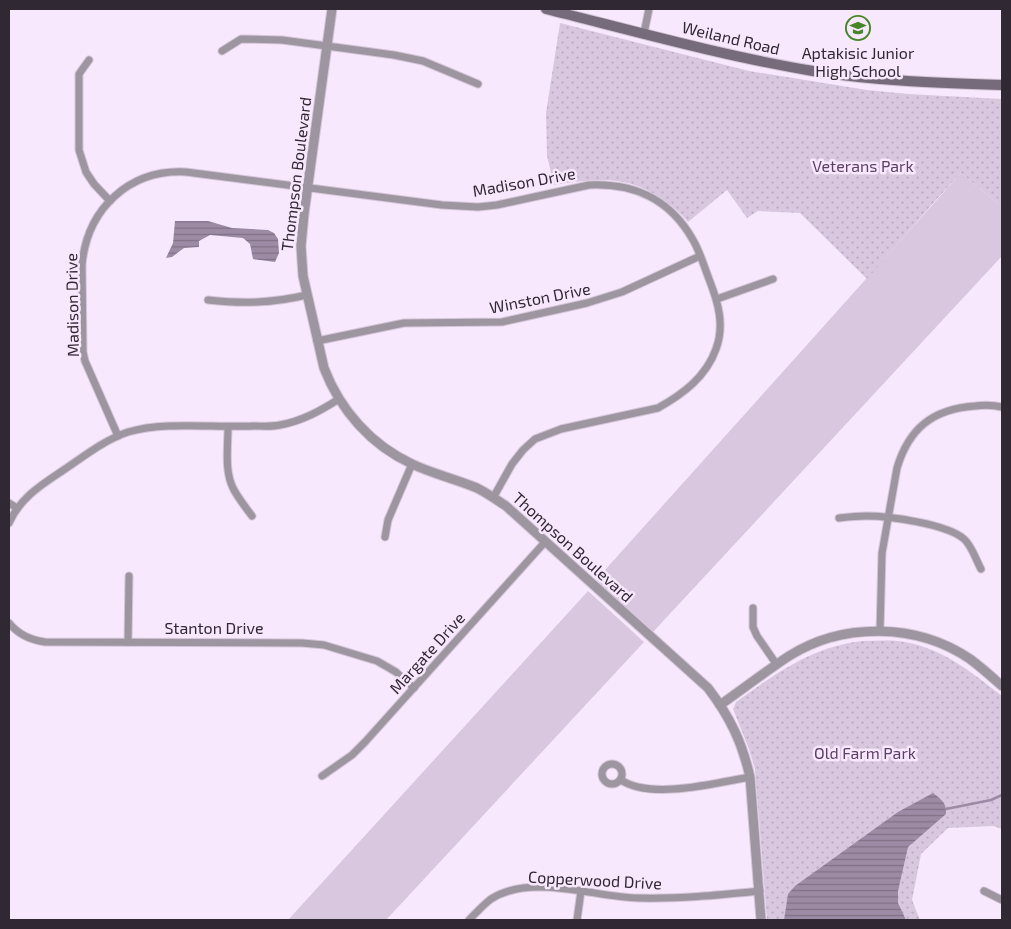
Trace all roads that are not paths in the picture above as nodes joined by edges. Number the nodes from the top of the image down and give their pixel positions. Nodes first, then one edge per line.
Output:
1 (332, 9) edge
2 (546, 9) edge
3 (649, 9) edge
4 (644, 33) junction
5 (327, 46) junction
6 (222, 51) dead end
7 (89, 60) dead end
8 (478, 84) dead end
9 (1002, 85) edge
10 (308, 187) junction
11 (110, 201) junction
12 (700, 256) junction
13 (773, 279) dead end
14 (307, 295) junction
15 (717, 299) junction
16 (208, 300) dead end
17 (318, 341) junction
18 (339, 399) junction
19 (1002, 407) edge
20 (228, 427) junction
21 (118, 436) junction
22 (412, 464) junction
23 (493, 498) junction
24 (9, 503) edge
25 (17, 508) junction
26 (252, 516) dead end
27 (839, 518) dead end
28 (888, 519) junction
29 (9, 523) edge
30 (385, 537) dead end
31 (545, 542) junction
32 (981, 569) dead end
33 (129, 576) dead end
34 (753, 608) dead end
35 (9, 623) edge
36 (880, 631) junction
37 (128, 642) junction
38 (777, 665) junction
39 (1002, 686) edge
40 (414, 688) junction
41 (720, 705) junction
42 (322, 776) dead end
43 (750, 777) junction
44 (621, 780) dead end
45 (581, 891) junction
46 (760, 891) junction
47 (984, 891) dead end
48 (1002, 900) edge
49 (469, 920) edge
50 (578, 920) edge
51 (761, 920) edge

1 - 5 street, Thompson Boulevard
2 - 4 main road, Weiland Road
3 - 4 street
4 - 9 main road, Weiland Road
5 - 6 street
5 - 8 street
5 - 10 street, Thompson Boulevard
7 - 11 street
10 - 11 street, Madison Drive
10 - 12 street, Madison Drive
10 - 14 street, Thompson Boulevard
11 - 21 street, Madison Drive
12 - 15 street, Madison Drive
12 - 17 street, Winston Drive
13 - 15 street
14 - 16 street
14 - 17 street, Thompson Boulevard
15 - 23 street, Madison Drive
17 - 18 street, Thompson Boulevard
18 - 20 street
18 - 22 street, Thompson Boulevard
19 - 28 street
20 - 21 street
20 - 26 street
21 - 25 street
22 - 23 street, Thompson Boulevard
22 - 30 street
23 - 31 street, Thompson Boulevard
24 - 25 street
25 - 29 street
27 - 28 street
28 - 32 street
28 - 36 street
31 - 40 street, Margate Drive
31 - 41 street, Thompson Boulevard
33 - 37 street
34 - 38 street
35 - 37 street, Stanton Drive
36 - 38 street
36 - 39 street
37 - 40 street, Stanton Drive
38 - 41 street
40 - 42 street, Margate Drive
41 - 43 street, Thompson Boulevard
43 - 44 street
43 - 46 street, Thompson Boulevard
45 - 46 street, Copperwood Drive
45 - 49 street, Copperwood Drive
45 - 50 street
46 - 51 street, Thompson Boulevard
47 - 48 street

